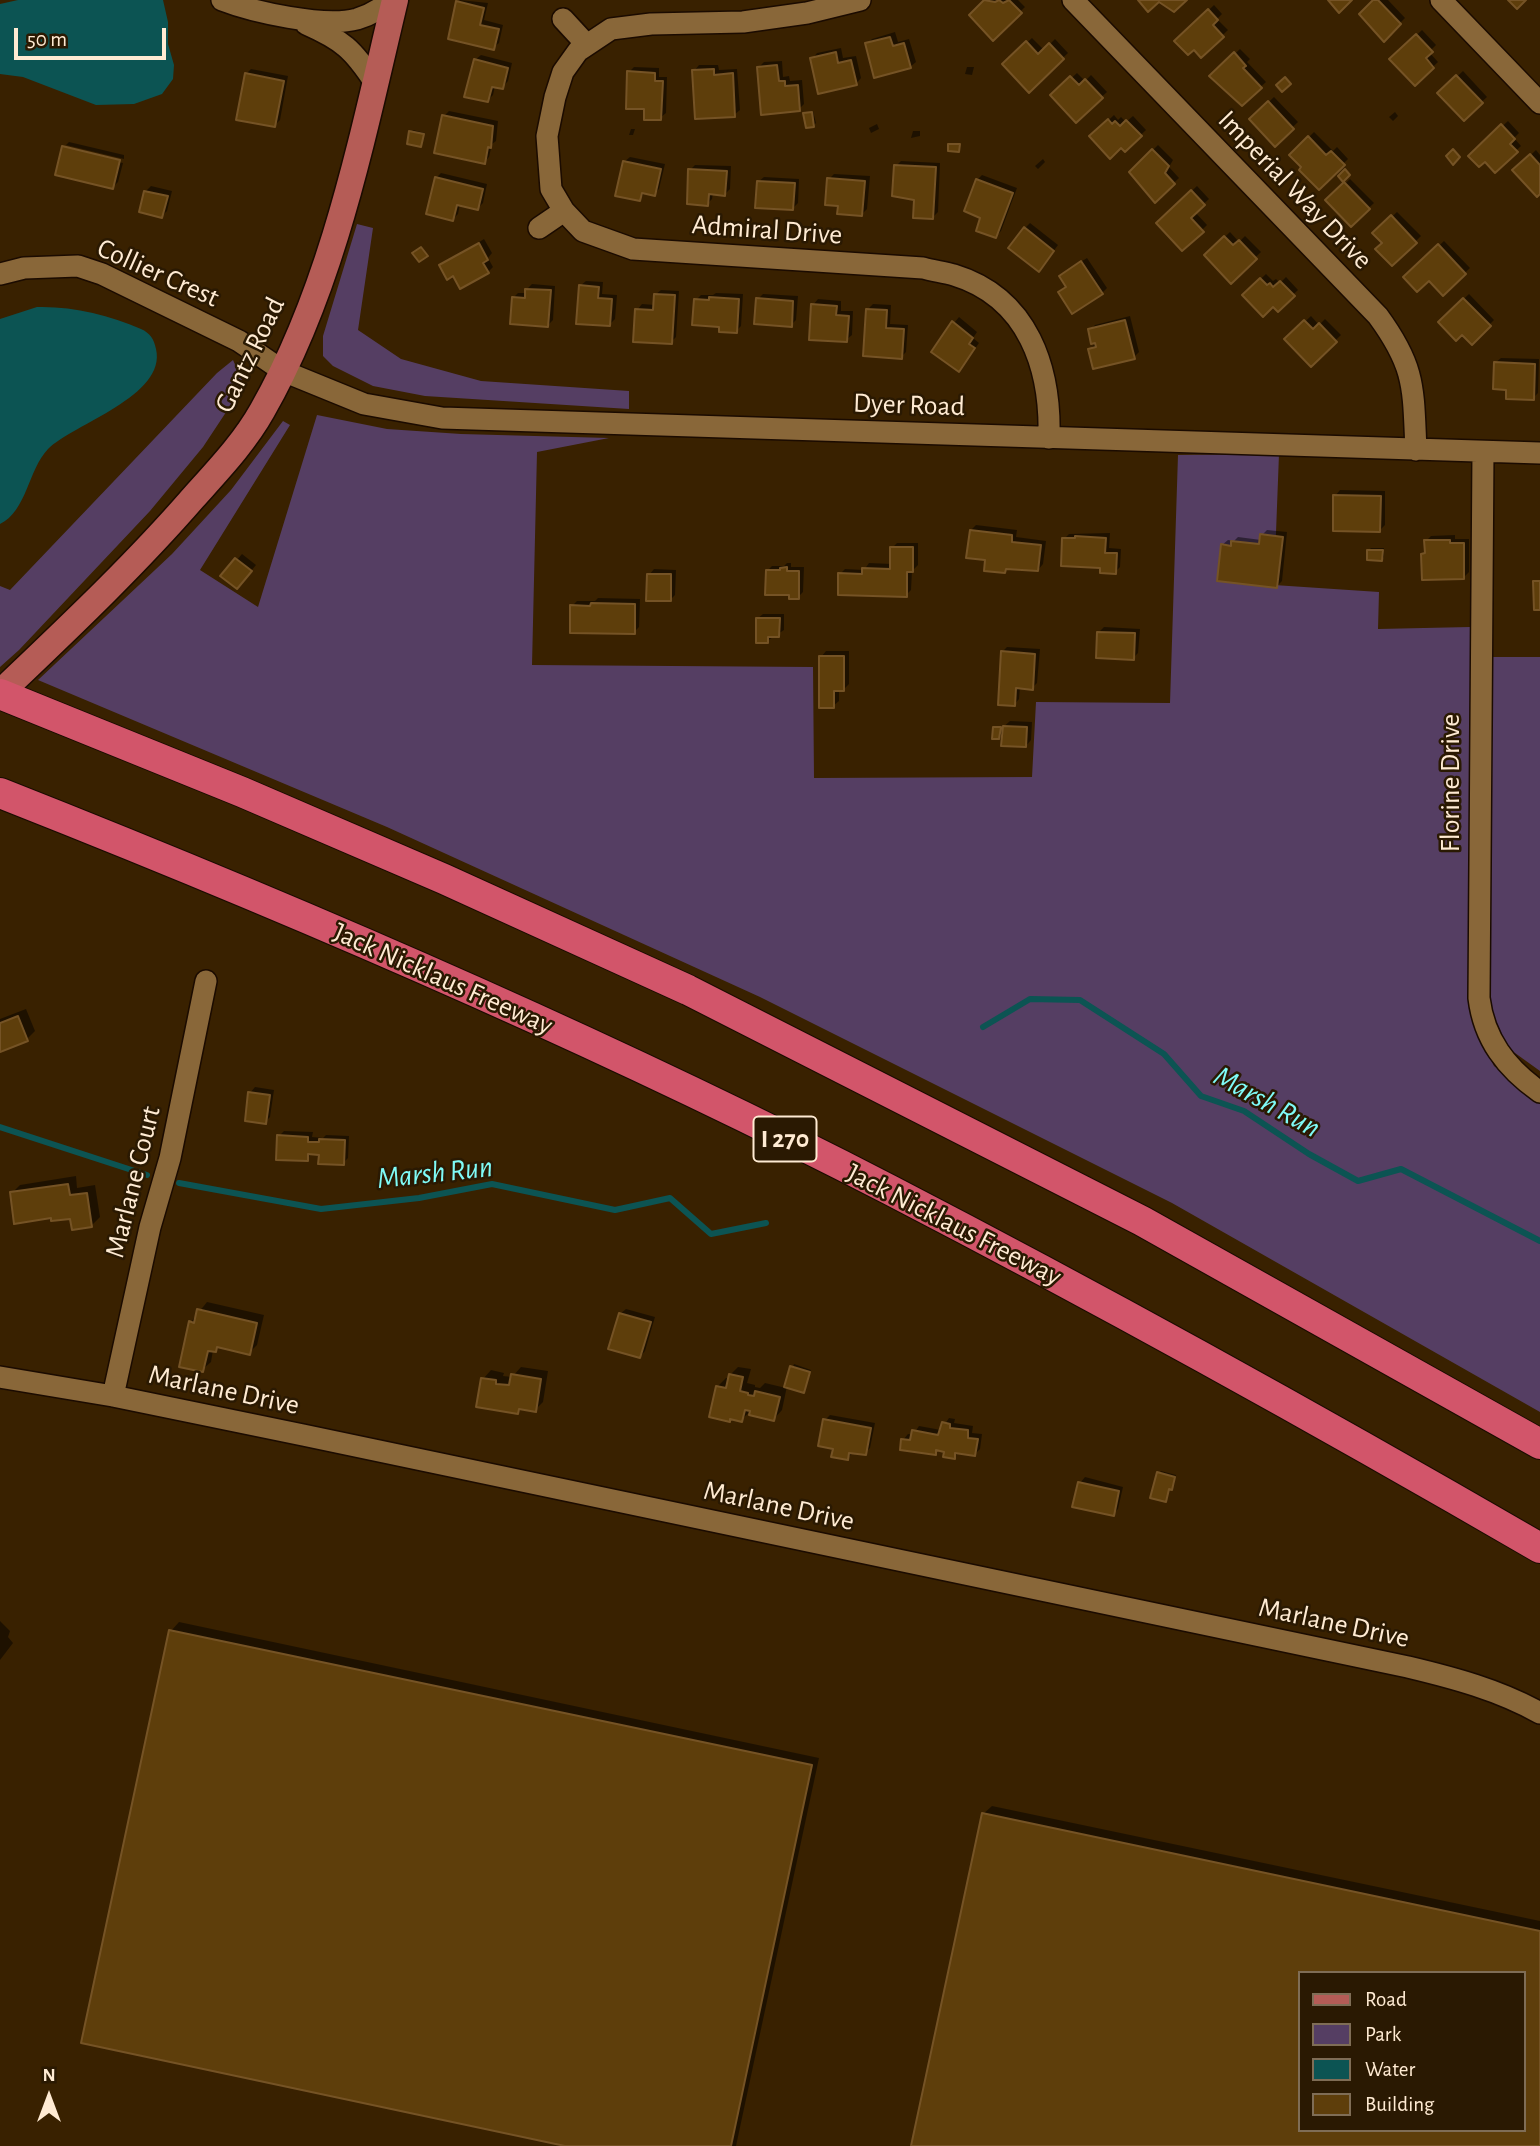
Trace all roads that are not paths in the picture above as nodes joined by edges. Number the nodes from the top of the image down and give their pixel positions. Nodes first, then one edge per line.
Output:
1 (222, 0) edge
2 (392, 0) edge
3 (860, 0) edge
4 (1073, 0) edge
5 (1441, 0) edge
6 (291, 17) junction
7 (563, 19) dead end
8 (587, 45) junction
9 (375, 83) junction
10 (1540, 103) edge
11 (564, 211) junction
12 (539, 228) dead end
13 (0, 274) edge
14 (283, 371) junction
15 (1049, 439) junction
16 (1416, 450) junction
17 (1483, 452) junction
18 (1540, 453) edge
19 (0, 693) edge
20 (0, 793) edge
21 (206, 981) dead end
22 (1540, 1092) edge
23 (0, 1377) edge
24 (113, 1396) junction
25 (1540, 1444) edge
26 (1540, 1548) edge
27 (1540, 1713) edge

1 - 6 street
2 - 6 street
2 - 9 main road, Gantz Road
3 - 8 street, Admiral Drive
4 - 16 street, Imperial Way Drive
5 - 10 street
6 - 9 street
7 - 8 street
8 - 11 street, Admiral Drive
9 - 14 main road, Gantz Road
11 - 12 street
11 - 15 street, Admiral Drive
13 - 14 street, Collier Crest
14 - 15 street, Dyer Road
14 - 19 main road, Gantz Road
15 - 16 street, Dyer Road
16 - 17 street, Dyer Road
17 - 18 street, Dyer Road
17 - 22 street, Florine Drive
19 - 25 highway
20 - 26 highway, Jack Nicklaus Freeway / I 270
21 - 24 street, Marlane Court
23 - 24 street, Marlane Drive
24 - 27 street, Marlane Drive

